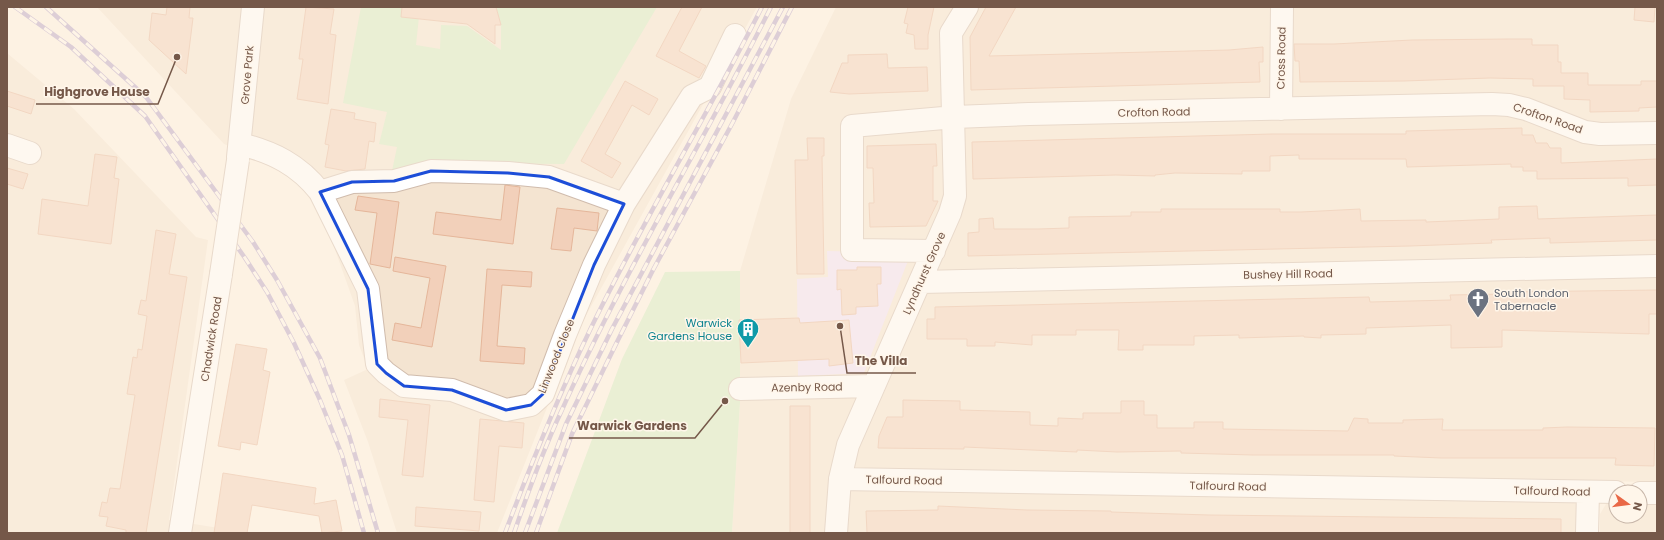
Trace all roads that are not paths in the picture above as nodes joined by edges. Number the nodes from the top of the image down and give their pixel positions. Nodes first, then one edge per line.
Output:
1 (252, 7) edge
2 (967, 7) edge
3 (1282, 7) edge
4 (735, 34) dead end
5 (1281, 109) junction
6 (955, 117) junction
7 (1657, 133) edge
8 (7, 145) edge
9 (239, 152) junction
10 (30, 153) dead end
11 (320, 192) junction
12 (624, 204) junction
13 (934, 251) junction
14 (1657, 266) edge
15 (920, 282) junction
16 (874, 386) junction
17 (740, 389) dead end
18 (840, 479) junction
19 (1588, 492) junction
20 (1608, 492) edge
21 (180, 533) edge
22 (836, 533) edge
23 (1587, 533) edge

1 - 9 street, Grove Park
2 - 6 street, Lyndhurst Grove
3 - 5 street, Cross Road
4 - 12 street, Linwood Close
5 - 6 street, Crofton Road
5 - 7 street, Crofton Road
6 - 13 street, Lyndhurst Grove
6 - 13 street, Crofton Road
8 - 10 street
9 - 11 street, Linwood Close
9 - 21 street, Chadwick Road, bridge
11 - 12 street
11 - 12 street, Linwood Close
13 - 15 street, Lyndhurst Grove
14 - 15 street, Bushey Hill Road
15 - 16 street, Lyndhurst Grove
16 - 17 street, Azenby Road
16 - 18 street, Lyndhurst Grove
18 - 19 street, Talfourd Road
18 - 22 street, Lyndhurst Grove
19 - 20 street, Talfourd Road
19 - 23 street

